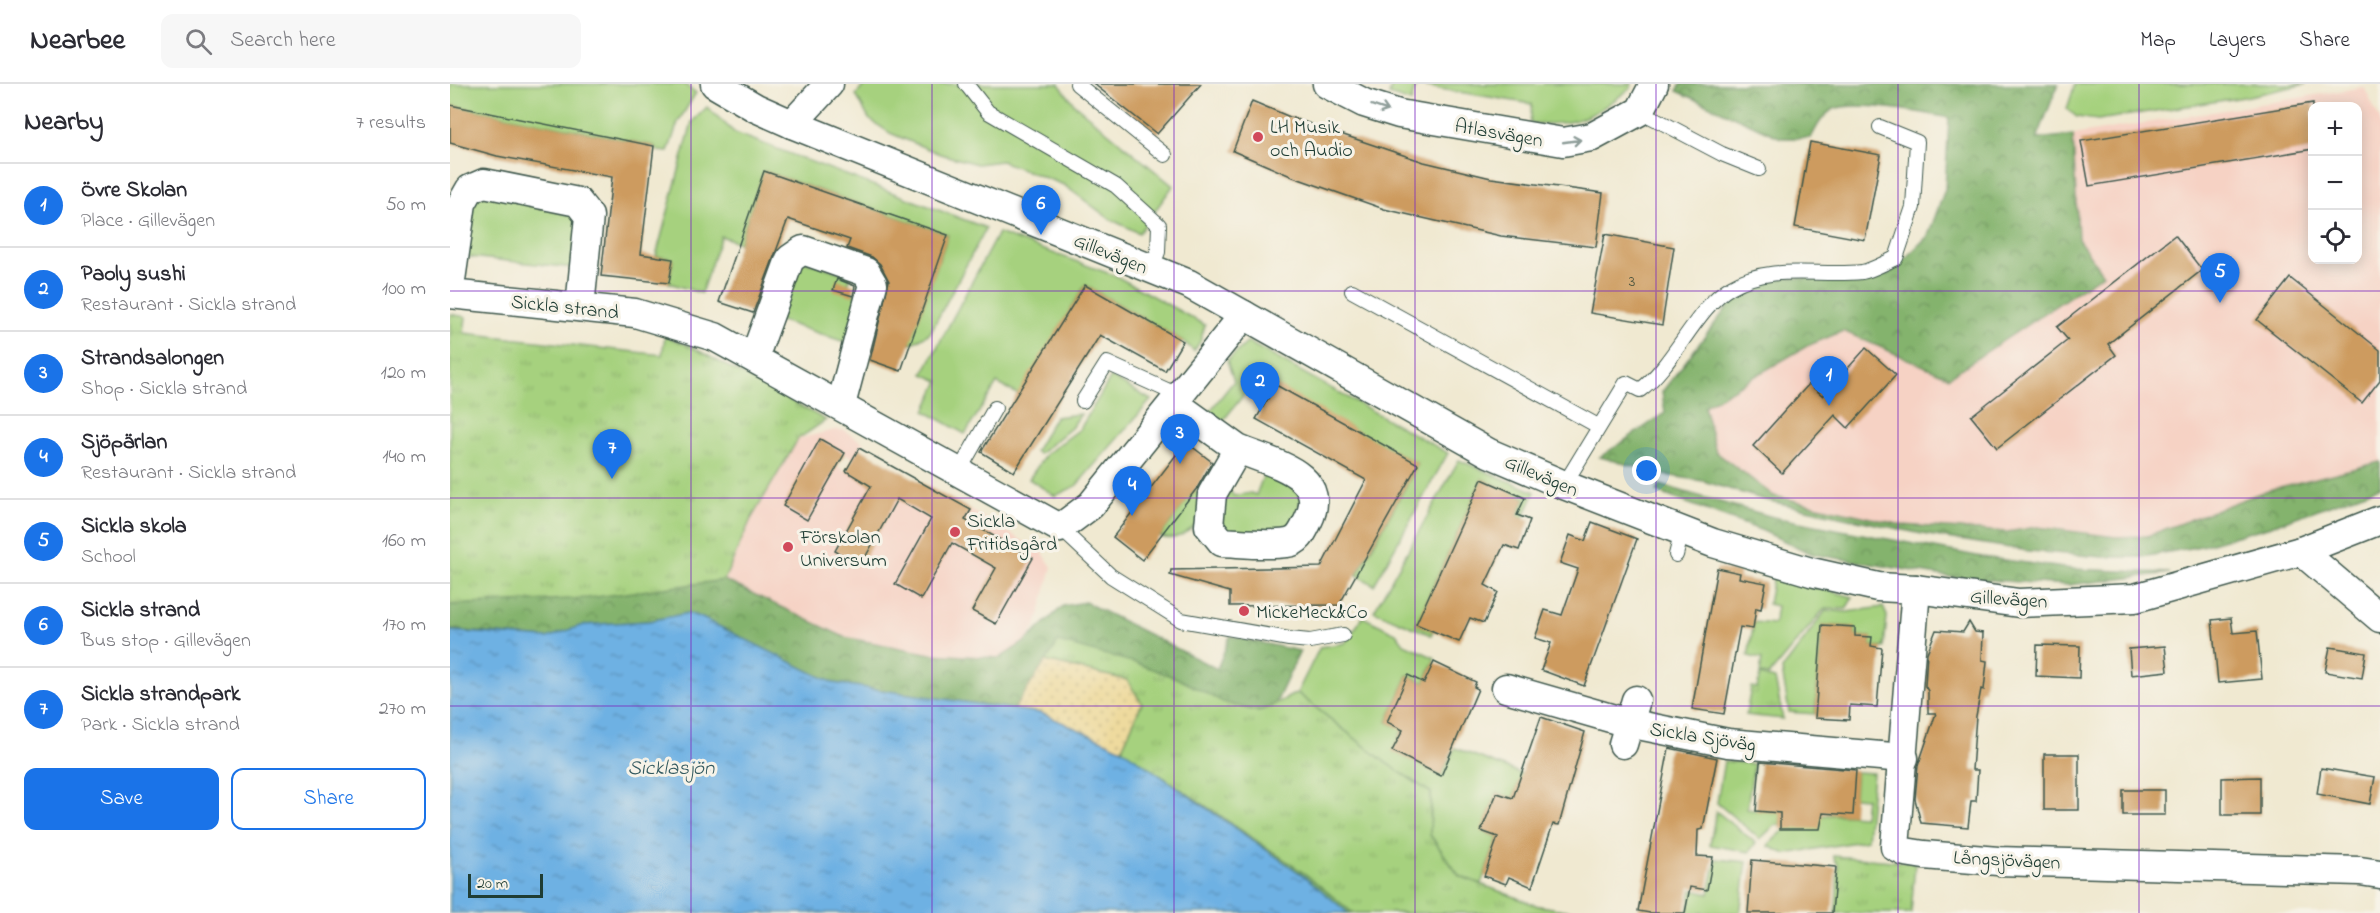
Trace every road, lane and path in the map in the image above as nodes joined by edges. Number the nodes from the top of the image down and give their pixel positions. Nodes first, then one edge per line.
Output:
1 (715, 84) edge
2 (739, 84) edge
3 (829, 84) edge
4 (966, 84) edge
5 (1077, 84) edge
6 (1328, 84) edge
7 (1654, 84) edge
8 (756, 108) junction
9 (1640, 111) junction
10 (792, 124) junction
11 (1880, 128) dead end
12 (1165, 155) dead end
13 (1759, 169) dead end
14 (1151, 269) junction
15 (450, 287) edge
16 (1352, 291) dead end
17 (450, 294) edge
18 (580, 307) junction
19 (1244, 315) junction
20 (754, 358) junction
21 (1177, 399) junction
22 (1083, 401) dead end
23 (841, 405) junction
24 (995, 408) dead end
25 (1598, 426) junction
26 (1238, 449) dead end
27 (959, 471) junction
28 (1564, 485) junction
29 (2380, 520) edge
30 (1060, 528) junction
31 (2301, 552) junction
32 (1916, 589) junction
33 (2380, 618) edge
34 (1343, 635) dead end
35 (1506, 688) dead end
36 (1904, 758) junction
37 (2380, 874) edge

1 - 8 street, Gillevägen
2 - 8 street
3 - 10 street
4 - 14 lane
5 - 12 lane
6 -> 9 street, Atlasvägen
7 - 9 street
8 - 10 street, Gillevägen
9 - 13 lane
10 - 14 street, Gillevägen
11 - 25 lane
14 - 19 street, Gillevägen
15 - 18 street
16 - 25 lane
17 - 18 street, Sickla strand
18 - 20 street, Sickla strand
19 - 21 street
19 - 28 street, Gillevägen
20 - 23 street, Sickla strand
20 - 23 street
21 - 22 lane
21 - 26 street
21 - 30 street
23 - 27 street, Sickla strand
24 - 27 lane
25 - 28 lane
27 - 30 street, Sickla strand
28 - 32 street, Gillevägen
29 - 31 street, Gillevägen
30 - 34 lane, Sickla strand
31 - 32 street, Gillevägen
31 - 33 street
32 - 36 street, Långsjövägen
35 - 36 street, Sickla Sjöväg
36 - 37 street, Långsjövägen

